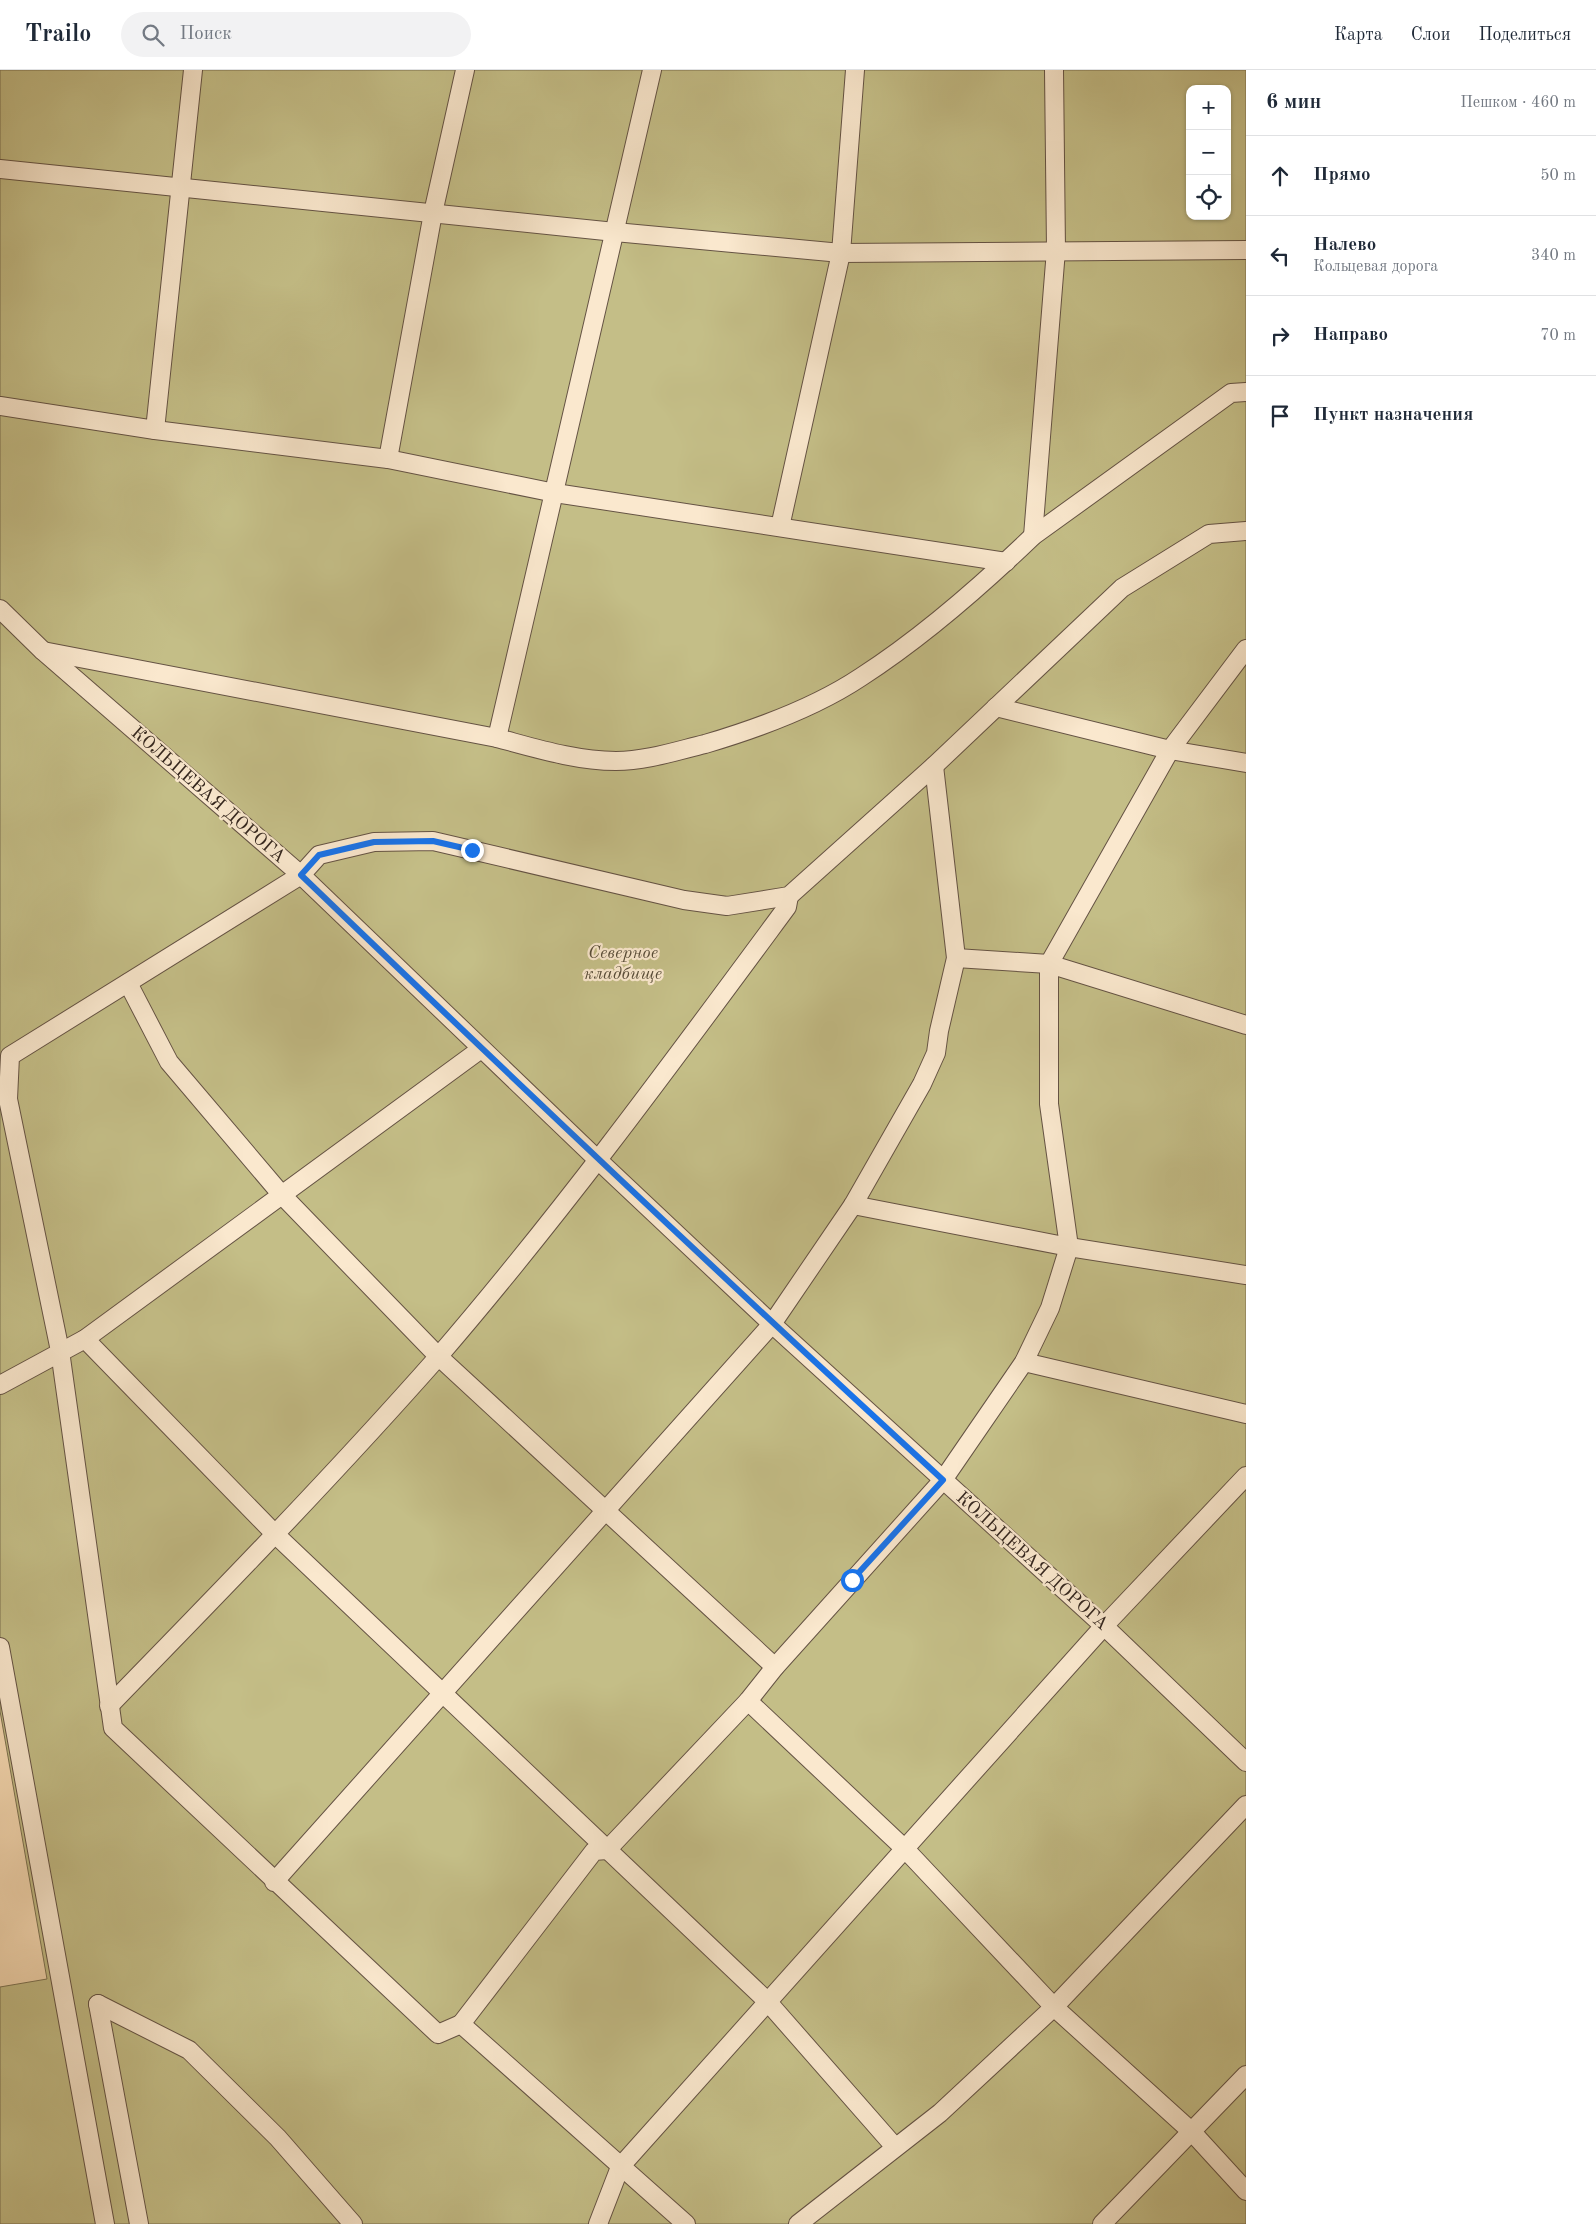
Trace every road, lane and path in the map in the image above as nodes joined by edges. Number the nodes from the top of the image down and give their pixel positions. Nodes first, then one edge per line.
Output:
1 (193, 70) edge
2 (466, 70) edge
3 (652, 70) edge
4 (855, 70) edge
5 (1054, 70) edge
6 (0, 169) edge
7 (181, 187) junction
8 (433, 213) junction
9 (615, 232) junction
10 (1056, 250) junction
11 (1246, 250) edge
12 (841, 253) junction
13 (1246, 392) edge
14 (0, 406) edge
15 (155, 430) junction
16 (388, 459) junction
17 (555, 494) junction
18 (780, 527) junction
19 (1246, 531) edge
20 (1034, 536) junction
21 (1006, 562) junction
22 (0, 609) edge
23 (1246, 649) edge
24 (43, 651) junction
25 (996, 707) junction
26 (497, 738) junction
27 (1170, 750) junction
28 (1246, 764) edge
29 (934, 766) junction
30 (301, 875) junction
31 (789, 896) junction
32 (956, 958) junction
33 (1049, 964) junction
34 (128, 983) junction
35 (1246, 1025) edge
36 (481, 1049) junction
37 (599, 1161) junction
38 (281, 1194) junction
39 (853, 1205) junction
40 (1069, 1247) junction
41 (1246, 1275) edge
42 (772, 1324) junction
43 (85, 1339) junction
44 (60, 1351) junction
45 (438, 1356) junction
46 (1024, 1362) junction
47 (0, 1385) edge
48 (1246, 1414) edge
49 (1246, 1476) edge
50 (943, 1480) junction
51 (606, 1510) junction
52 (276, 1535) junction
53 (1104, 1626) junction
54 (0, 1647) edge
55 (774, 1667) junction
56 (444, 1694) junction
57 (748, 1701) junction
58 (109, 1706) junction
59 (1246, 1762) edge
60 (1246, 1805) edge
61 (607, 1850) junction
62 (906, 1850) junction
63 (274, 1882) junction
64 (768, 2001) junction
65 (1054, 2007) junction
66 (462, 2024) junction
67 (1246, 2075) edge
68 (1192, 2132) junction
69 (895, 2147) junction
70 (620, 2167) junction
71 (1246, 2191) edge
72 (105, 2224) edge
73 (139, 2224) edge
74 (353, 2224) edge
75 (598, 2224) edge
76 (686, 2224) edge
77 (798, 2224) edge
78 (1102, 2224) edge

1 - 7 lane
2 - 8 lane
3 - 9 lane
4 - 12 lane
5 - 10 lane
6 - 7 lane
7 - 8 lane
7 - 15 lane
8 - 9 lane
8 - 16 lane
9 - 12 lane
9 - 17 lane
10 - 11 lane
10 - 12 lane
10 - 20 lane
12 - 18 lane
13 - 20 lane
14 - 15 lane
15 - 16 lane
16 - 17 lane
17 - 18 lane
17 - 26 lane
18 - 21 lane
19 - 25 lane
20 - 21 lane
21 - 26 lane
22 - 24 lane, КОЛЬЦЕВАЯ ДОРОГА
23 - 27 lane
24 - 26 lane
24 - 30 lane, КОЛЬЦЕВАЯ ДОРОГА
25 - 27 lane
25 - 29 lane
27 - 28 lane
27 - 33 lane
29 - 31 lane
29 - 32 lane
30 - 31 lane
30 - 34 lane
30 - 36 lane, КОЛЬЦЕВАЯ ДОРОГА
31 - 37 lane
32 - 33 lane
32 - 39 lane
33 - 35 lane
33 - 40 lane
34 - 38 lane
34 - 44 lane
36 - 37 lane, КОЛЬЦЕВАЯ ДОРОГА
36 - 38 lane
37 - 42 lane, КОЛЬЦЕВАЯ ДОРОГА
37 - 45 lane
38 - 43 lane
38 - 45 lane
39 - 40 lane
39 - 42 lane
40 - 41 lane
40 - 46 lane
42 - 50 lane, КОЛЬЦЕВАЯ ДОРОГА
42 - 51 lane
43 - 44 lane
43 - 52 lane
44 - 47 lane
44 - 58 lane
45 - 51 lane
45 - 52 lane
46 - 48 lane
46 - 50 lane
49 - 53 lane
50 - 53 lane, КОЛЬЦЕВАЯ ДОРОГА
50 - 55 lane
51 - 55 lane
51 - 56 lane
52 - 56 lane
52 - 58 lane
53 - 59 lane, КОЛЬЦЕВАЯ ДОРОГА
53 - 62 lane
54 - 72 lane
55 - 57 lane
56 - 61 lane
56 - 63 lane
57 - 61 lane
57 - 62 lane
58 - 63 lane
60 - 65 lane
61 - 64 lane
61 - 66 lane
62 - 64 lane
62 - 65 lane
63 - 66 lane
64 - 69 lane
64 - 70 lane
65 - 68 lane
65 - 69 lane
66 - 70 lane
67 - 68 lane
68 - 71 lane
68 - 78 lane
69 - 77 lane
70 - 75 lane
70 - 76 lane
73 - 74 lane

